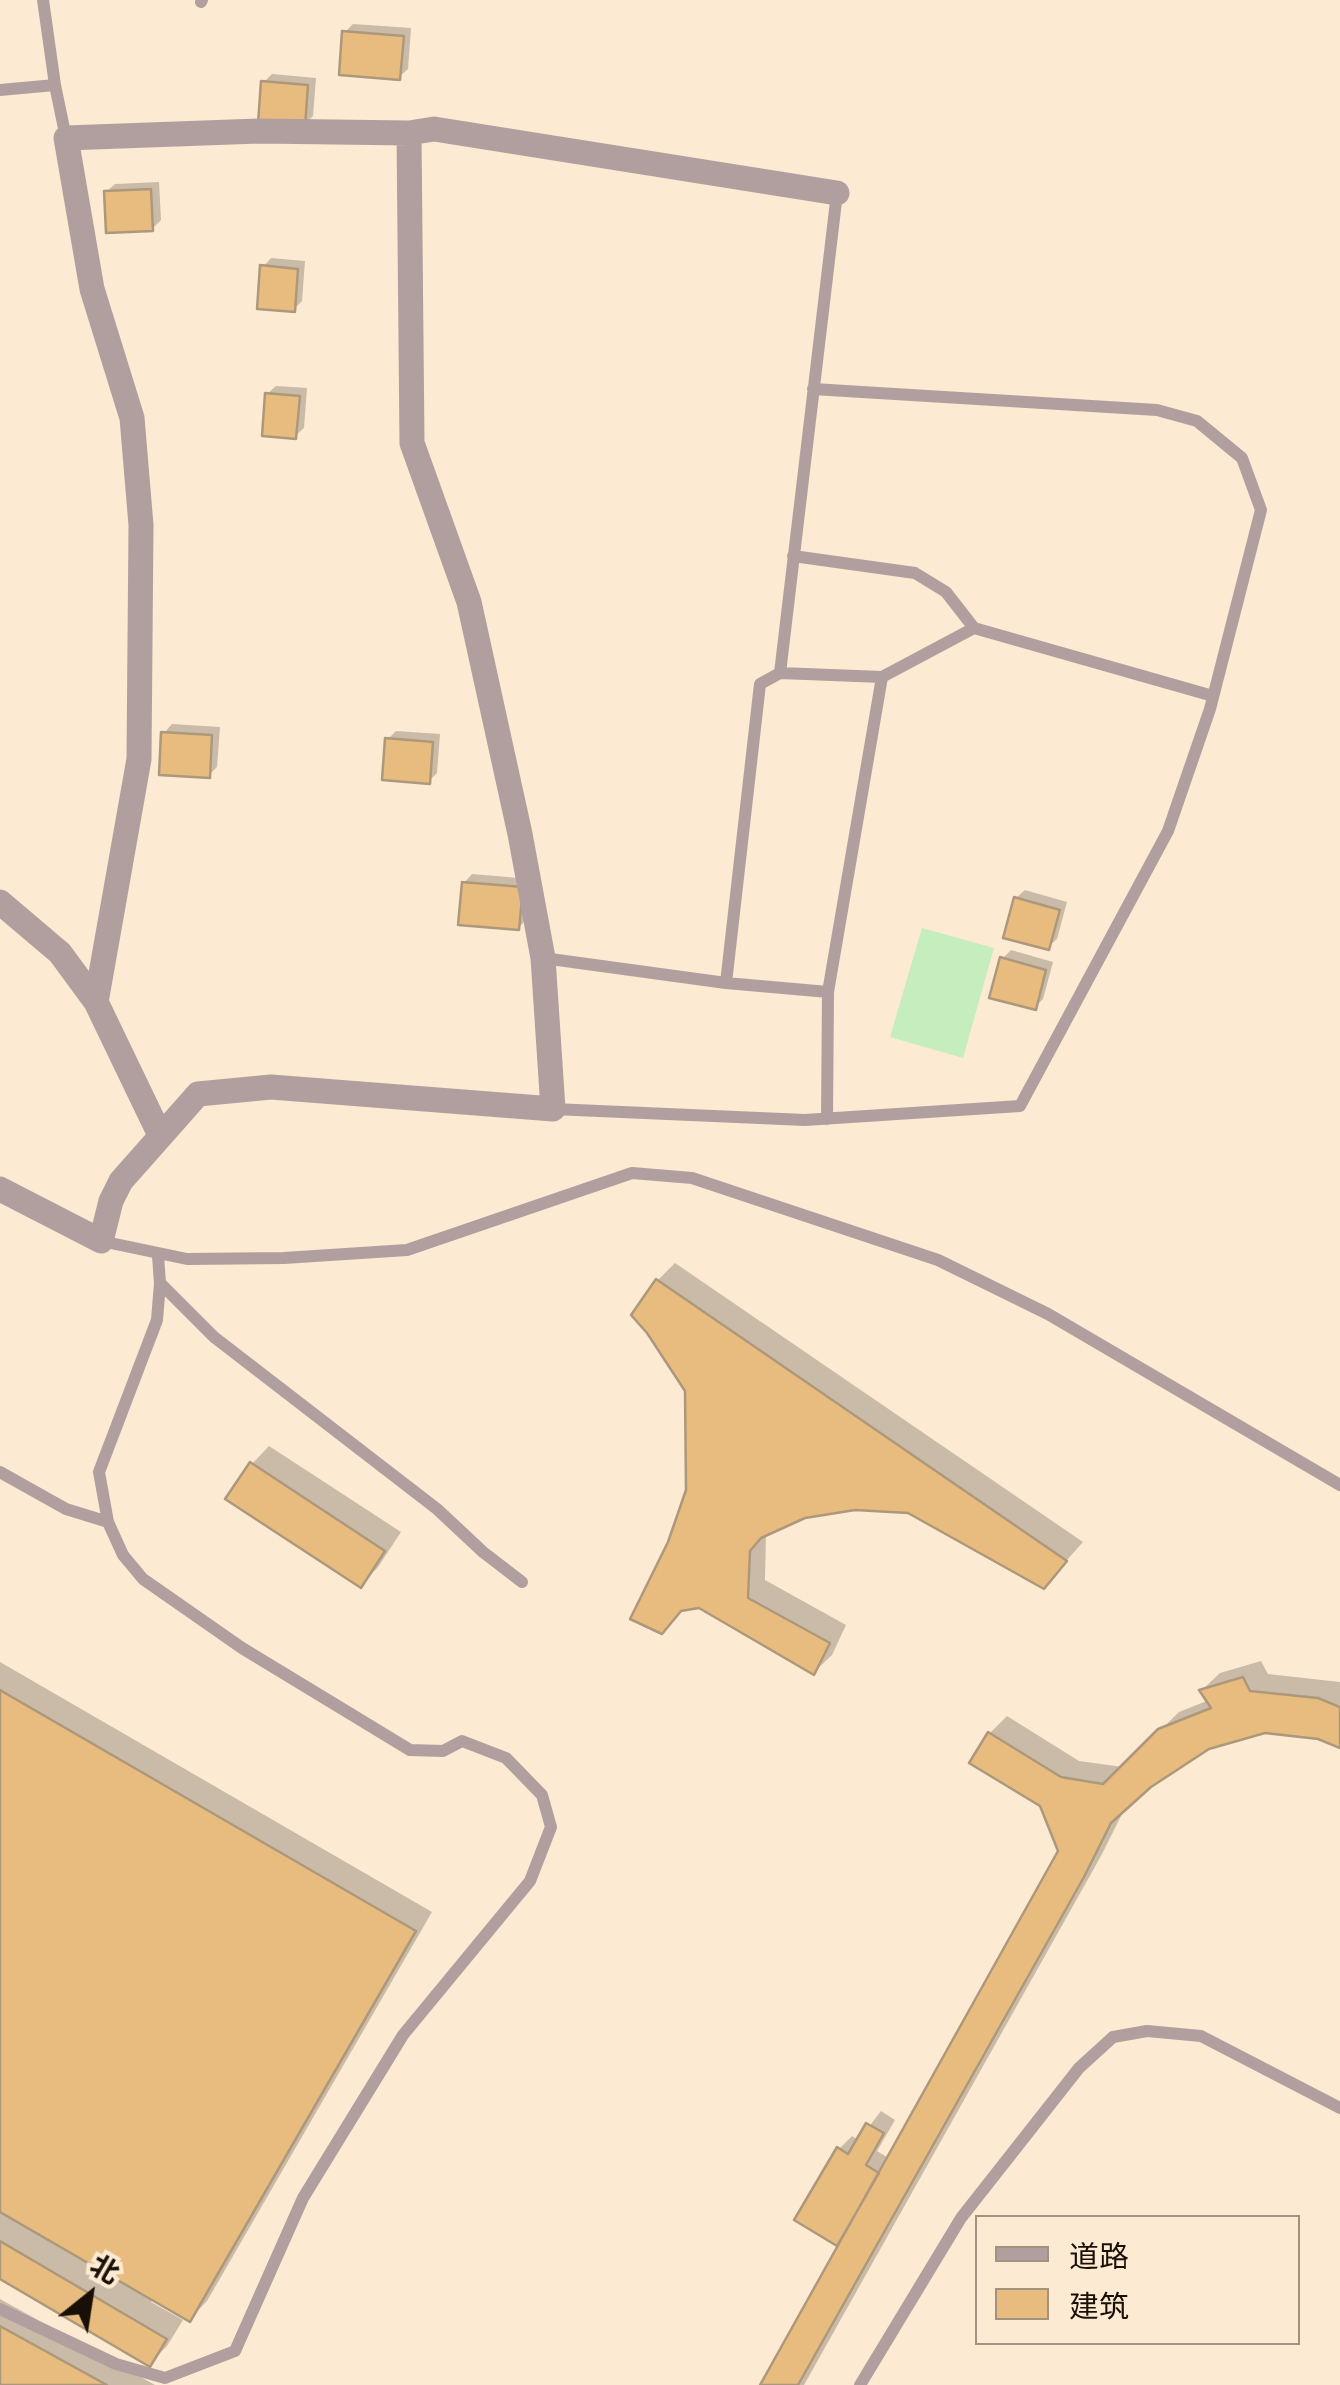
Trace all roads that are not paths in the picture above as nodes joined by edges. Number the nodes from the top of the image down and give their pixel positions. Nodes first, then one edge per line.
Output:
1 (43, 0) edge
2 (55, 85) junction
3 (0, 90) edge
4 (409, 133) junction
5 (66, 138) junction
6 (837, 193) joint
7 (813, 389) junction
8 (793, 556) junction
9 (974, 628) junction
10 (780, 673) junction
11 (882, 677) junction
12 (1213, 696) junction
13 (0, 902) edge
14 (543, 958) junction
15 (726, 983) junction
16 (828, 992) junction
17 (96, 1002) junction
18 (552, 1109) junction
19 (827, 1119) junction
20 (155, 1141) junction
21 (0, 1189) edge
22 (101, 1241) junction
23 (158, 1256) junction
24 (160, 1283) junction
25 (0, 1472) edge
26 (1340, 1485) edge
27 (108, 1522) junction
28 (522, 1582) dead end
29 (1340, 2108) edge
30 (0, 2309) edge
31 (860, 2385) edge

1 - 2 lane
2 - 3 lane
2 - 5 lane
4 - 5 street
4 - 6 street
4 - 14 street
5 - 17 street
6 - 7 lane
7 - 8 lane
7 - 12 lane
8 - 9 lane
8 - 10 lane
9 - 11 lane
9 - 12 lane
10 - 11 lane
10 - 15 lane
11 - 16 lane
12 - 19 lane
13 - 17 street
14 - 15 lane
14 - 18 street
15 - 16 lane
16 - 19 lane
17 - 20 street
18 - 19 lane
18 - 20 street
20 - 22 street
21 - 22 street
22 - 23 lane
23 - 24 lane
23 - 26 lane
24 - 27 lane
24 - 28 lane
25 - 27 lane
27 - 30 lane
29 - 31 lane

